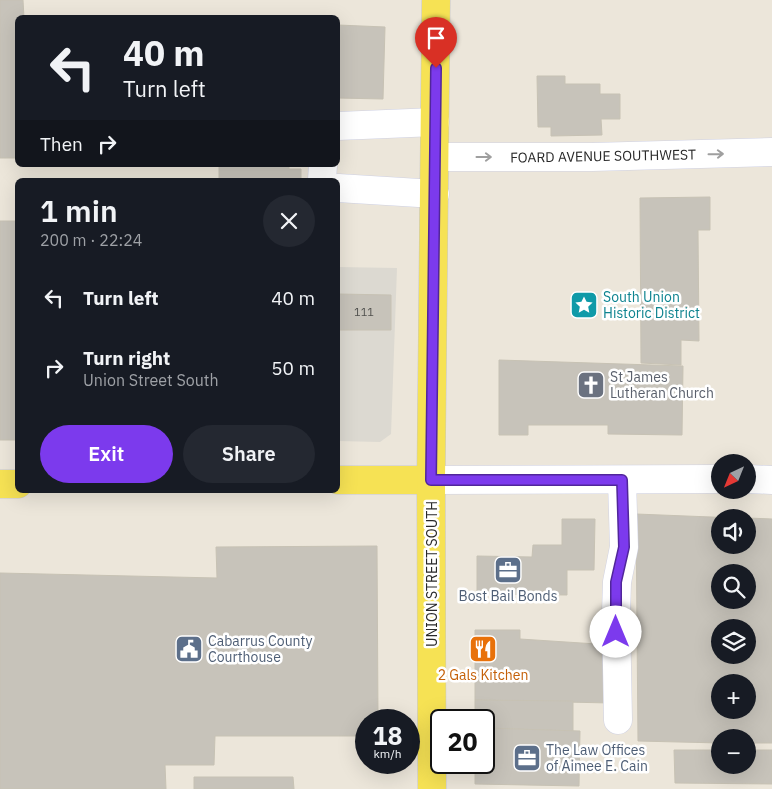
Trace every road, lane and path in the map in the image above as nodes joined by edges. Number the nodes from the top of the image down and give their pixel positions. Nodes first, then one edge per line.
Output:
1 (436, 0) edge
2 (435, 122) junction
3 (340, 126) edge
4 (772, 152) edge
5 (435, 157) junction
6 (340, 188) edge
7 (435, 194) junction
8 (711, 479) edge
9 (756, 479) edge
10 (340, 480) edge
11 (431, 480) junction
12 (622, 480) junction
13 (772, 480) edge
14 (0, 484) edge
15 (15, 484) edge
16 (618, 720) dead end
17 (432, 789) edge

1 - 2 main road, UNION STREET SOUTH
2 - 3 street
2 - 5 main road, UNION STREET SOUTH
5 -> 4 street, FOARD AVENUE SOUTHWEST
5 - 7 main road, UNION STREET SOUTH
6 - 7 street
7 - 11 main road, UNION STREET SOUTH
8 - 12 street
9 - 13 street
10 - 11 main road
11 - 12 street
11 - 17 main road, UNION STREET SOUTH
12 - 16 street
14 - 15 main road

